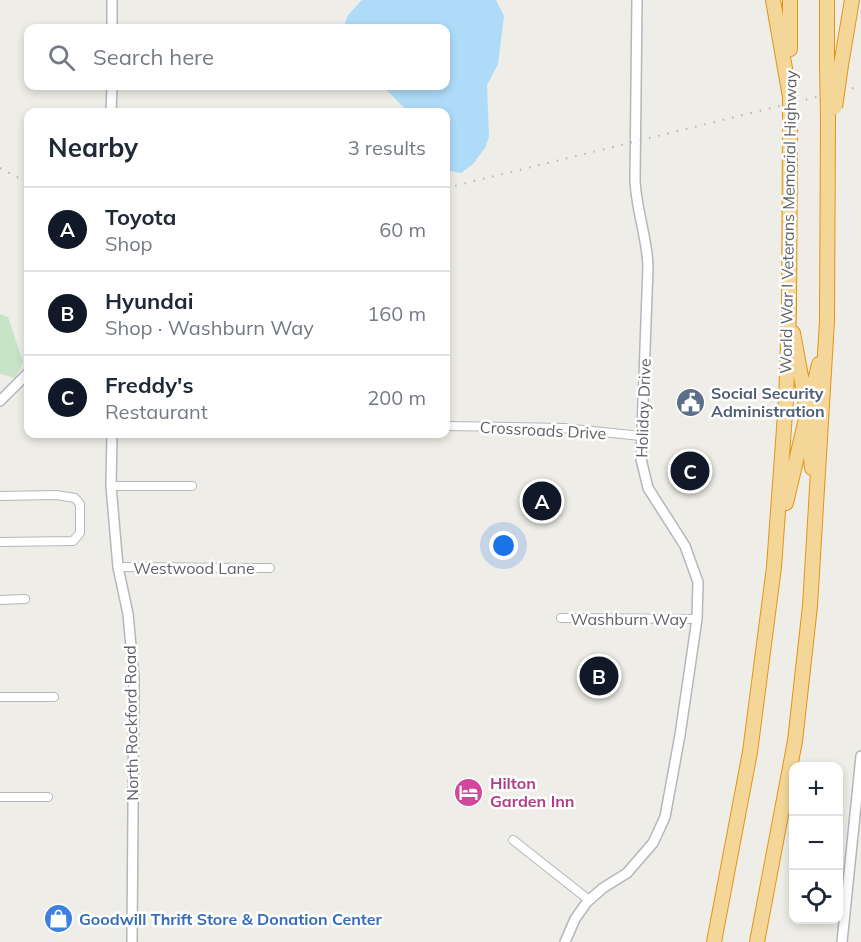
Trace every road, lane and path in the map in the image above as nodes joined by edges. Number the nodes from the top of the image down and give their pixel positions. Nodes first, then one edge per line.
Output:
1 (112, 0) edge
2 (637, 0) edge
3 (773, 0) edge
4 (790, 0) edge
5 (827, 0) edge
6 (852, 0) edge
7 (112, 24) edge
8 (834, 65) junction
9 (788, 76) junction
10 (112, 90) edge
11 (111, 108) edge
12 (789, 310) junction
13 (827, 321) junction
14 (24, 378) edge
15 (0, 402) edge
16 (807, 414) junction
17 (450, 426) edge
18 (641, 436) junction
19 (112, 438) edge
20 (111, 486) junction
21 (192, 486) dead end
22 (0, 496) edge
23 (0, 542) edge
24 (813, 551) junction
25 (118, 567) junction
26 (774, 567) junction
27 (270, 568) dead end
28 (25, 599) dead end
29 (0, 600) edge
30 (561, 618) dead end
31 (697, 619) junction
32 (0, 697) edge
33 (54, 697) dead end
34 (861, 756) edge
35 (0, 797) edge
36 (48, 797) dead end
37 (513, 840) dead end
38 (589, 900) junction
39 (132, 942) edge
40 (565, 942) edge
41 (714, 942) edge
42 (757, 942) edge
43 (842, 942) edge

1 - 7 street
2 - 18 street, Holiday Drive
3 - 9 highway
4 - 9 highway, World War I Veterans Memorial Highway
5 - 8 highway
6 - 8 highway
8 - 13 highway, bridge
9 - 12 highway, World War I Veterans Memorial Highway, bridge
10 - 11 street
12 - 16 highway
12 - 26 highway, World War I Veterans Memorial Highway
13 - 16 highway
13 - 24 highway
14 - 15 street
16 - 24 highway
16 - 26 highway
17 - 18 street, Crossroads Drive
18 - 31 street, Holiday Drive
19 - 20 street, North Rockford Road
20 - 21 street
20 - 25 street, North Rockford Road
22 - 23 street
24 - 42 highway
25 - 27 street, Westwood Lane
25 - 39 street, North Rockford Road
26 - 41 highway, World War I Veterans Memorial Highway
28 - 29 street
30 - 31 street, Washburn Way
31 - 38 street, Holiday Drive
32 - 33 street
34 - 43 street
35 - 36 street
37 - 38 street
38 - 40 street, Holiday Drive

